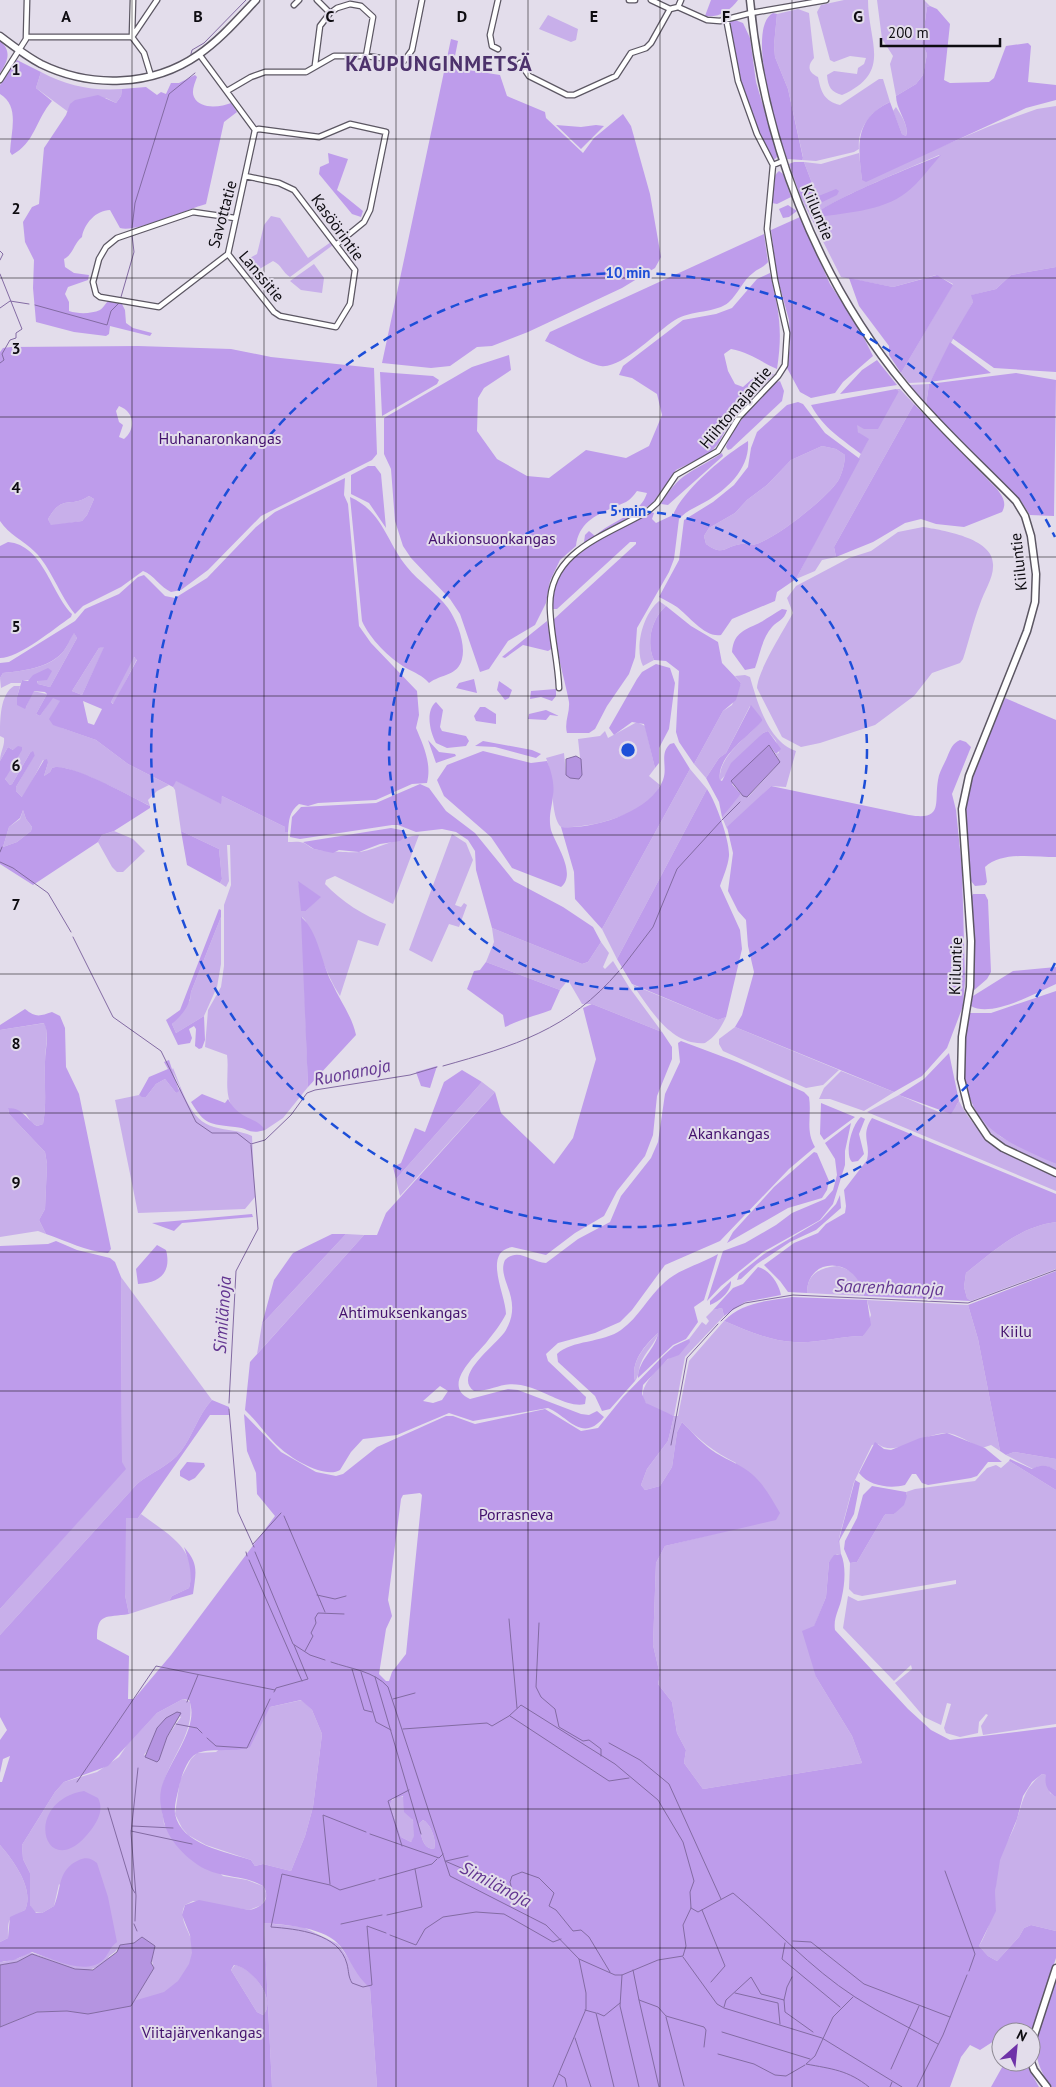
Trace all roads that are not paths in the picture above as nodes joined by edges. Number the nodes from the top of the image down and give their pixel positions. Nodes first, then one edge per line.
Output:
1 (27, 0) edge
2 (133, 0) edge
3 (157, 0) edge
4 (256, 0) edge
5 (298, 0) edge
6 (317, 0) edge
7 (422, 0) edge
8 (498, 0) edge
9 (629, 0) edge
10 (635, 0) edge
11 (652, 0) edge
12 (681, 0) edge
13 (750, 0) edge
14 (826, 0) edge
15 (294, 5) dead end
16 (678, 7) junction
17 (670, 9) junction
18 (330, 13) junction
19 (751, 13) junction
20 (726, 18) junction
21 (0, 36) edge
22 (27, 37) junction
23 (132, 37) junction
24 (498, 49) dead end
25 (20, 51) junction
26 (199, 54) junction
27 (366, 56) junction
28 (520, 63) dead end
29 (315, 65) junction
30 (151, 76) junction
31 (0, 80) edge
32 (226, 91) junction
33 (255, 130) junction
34 (783, 161) junction
35 (773, 165) junction
36 (245, 176) junction
37 (235, 218) junction
38 (337, 244) junction
39 (228, 254) junction
40 (336, 328) joint
41 (559, 688) dead end
42 (1056, 1173) edge
43 (1056, 1968) edge
44 (1038, 2022) edge
45 (1036, 2072) edge
46 (1047, 2087) edge

1 - 22 street
2 - 23 street
3 - 23 street
4 - 26 street
5 - 15 street
6 - 18 street
7 - 27 street
8 - 24 street
9 - 10 street
11 - 17 street
12 - 16 street
13 - 19 street, Kiiluntie
14 - 19 street
16 - 17 street
16 - 20 street
17 - 28 street
18 - 27 street
18 - 29 street
19 - 20 street
19 - 34 street, Kiiluntie
20 - 35 street
21 - 25 street
22 - 23 street
22 - 25 street
23 - 30 street
25 - 30 street
25 - 31 street
26 - 30 street
26 - 32 street
27 - 29 street
29 - 32 street
32 - 33 street
33 - 36 street, Savottatie
33 - 38 street
34 - 35 street
34 - 42 street, Kiiluntie
35 - 41 street, Hiihtomajantie
36 - 37 street, Savottatie
36 - 38 street, Kasöörintie
37 - 39 street, Savottatie
37 - 39 street, Savottatie
38 - 40 street, Kasöörintie
39 - 40 street, Lanssitie
43 - 44 street
45 - 46 street

